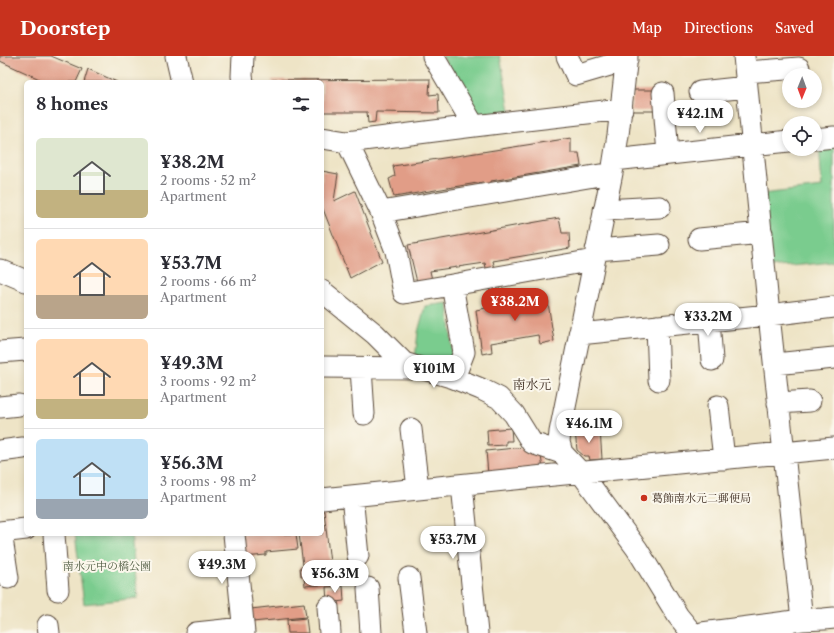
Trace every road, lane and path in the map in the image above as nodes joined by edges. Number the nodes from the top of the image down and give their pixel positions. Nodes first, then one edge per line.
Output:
1 (176, 56) edge
2 (243, 56) edge
3 (433, 56) edge
4 (567, 56) edge
5 (627, 58) edge
6 (782, 69) edge
7 (746, 72) edge
8 (182, 80) edge
9 (243, 80) edge
10 (700, 92) dead end
11 (663, 93) dead end
12 (622, 110) junction
13 (474, 126) junction
14 (834, 137) edge
15 (324, 138) edge
16 (822, 138) edge
17 (347, 142) junction
18 (782, 143) edge
19 (753, 145) junction
20 (668, 154) junction
21 (613, 167) junction
22 (660, 206) dead end
23 (604, 210) junction
24 (381, 212) junction
25 (762, 233) junction
26 (699, 239) dead end
27 (659, 245) dead end
28 (595, 255) junction
29 (0, 270) edge
30 (24, 280) edge
31 (452, 285) junction
32 (324, 293) edge
33 (834, 307) edge
34 (324, 311) edge
35 (348, 312) junction
36 (769, 315) junction
37 (710, 320) junction
38 (657, 326) junction
39 (579, 334) junction
40 (24, 350) edge
41 (0, 352) edge
42 (834, 358) edge
43 (712, 360) dead end
44 (775, 364) junction
45 (324, 367) edge
46 (360, 368) junction
47 (422, 368) junction
48 (454, 378) junction
49 (659, 380) dead end
50 (810, 401) dead end
51 (778, 403) junction
52 (718, 406) dead end
53 (364, 414) dead end
54 (411, 429) dead end
55 (23, 448) dead end
56 (834, 448) edge
57 (0, 451) edge
58 (562, 453) junction
59 (784, 454) junction
60 (724, 459) junction
61 (581, 473) junction
62 (462, 485) junction
63 (418, 489) junction
64 (352, 496) junction
65 (324, 499) edge
66 (24, 529) edge
67 (1, 532) edge
68 (54, 536) edge
69 (234, 536) edge
70 (358, 556) dead end
71 (8, 578) dead end
72 (409, 578) dead end
73 (368, 588) dead end
74 (58, 590) dead end
75 (328, 607) dead end
76 (828, 623) edge
77 (796, 625) edge
78 (244, 631) edge
79 (196, 633) edge
80 (330, 633) edge
81 (371, 633) edge
82 (416, 633) edge
83 (477, 633) edge
84 (692, 633) edge
85 (702, 633) edge

1 - 8 street
2 - 9 street
3 - 13 street
4 - 5 street
5 - 12 street
6 - 7 street
7 - 10 street
7 - 19 street
11 - 20 street
12 - 13 street
12 - 21 street
13 - 17 street
14 - 16 street
15 - 17 street
17 - 24 street
18 - 19 street
19 - 20 street
19 - 25 street
20 - 21 street
21 - 23 street
21 - 24 street
22 - 23 street
23 - 28 street
24 - 31 street
25 - 26 street
25 - 36 street
27 - 28 street
28 - 31 street
28 - 39 street
29 - 30 street
31 - 48 street
32 - 35 street
33 - 36 street
34 - 35 street
35 - 47 street
36 - 37 street
36 - 44 street
37 - 38 street
37 - 43 street
38 - 39 street
38 - 49 street
39 - 58 street
40 - 41 street
42 - 44 street
44 - 51 street
45 - 46 street
46 - 47 street
46 - 53 street
47 - 48 street
48 - 58 street
50 - 51 street
51 - 59 street
52 - 60 street
54 - 63 street
55 - 57 street
56 - 59 street
58 - 61 street
59 - 60 street
59 - 77 street
60 - 61 street
61 - 62 street
61 - 84 street
62 - 63 street
62 - 83 street
63 - 64 street
64 - 65 street
64 - 70 street
66 - 67 street
67 - 71 street
68 - 74 street
69 - 78 street
72 - 82 street
73 - 81 street
75 - 80 street
76 - 77 street
77 - 85 street
78 - 79 street

